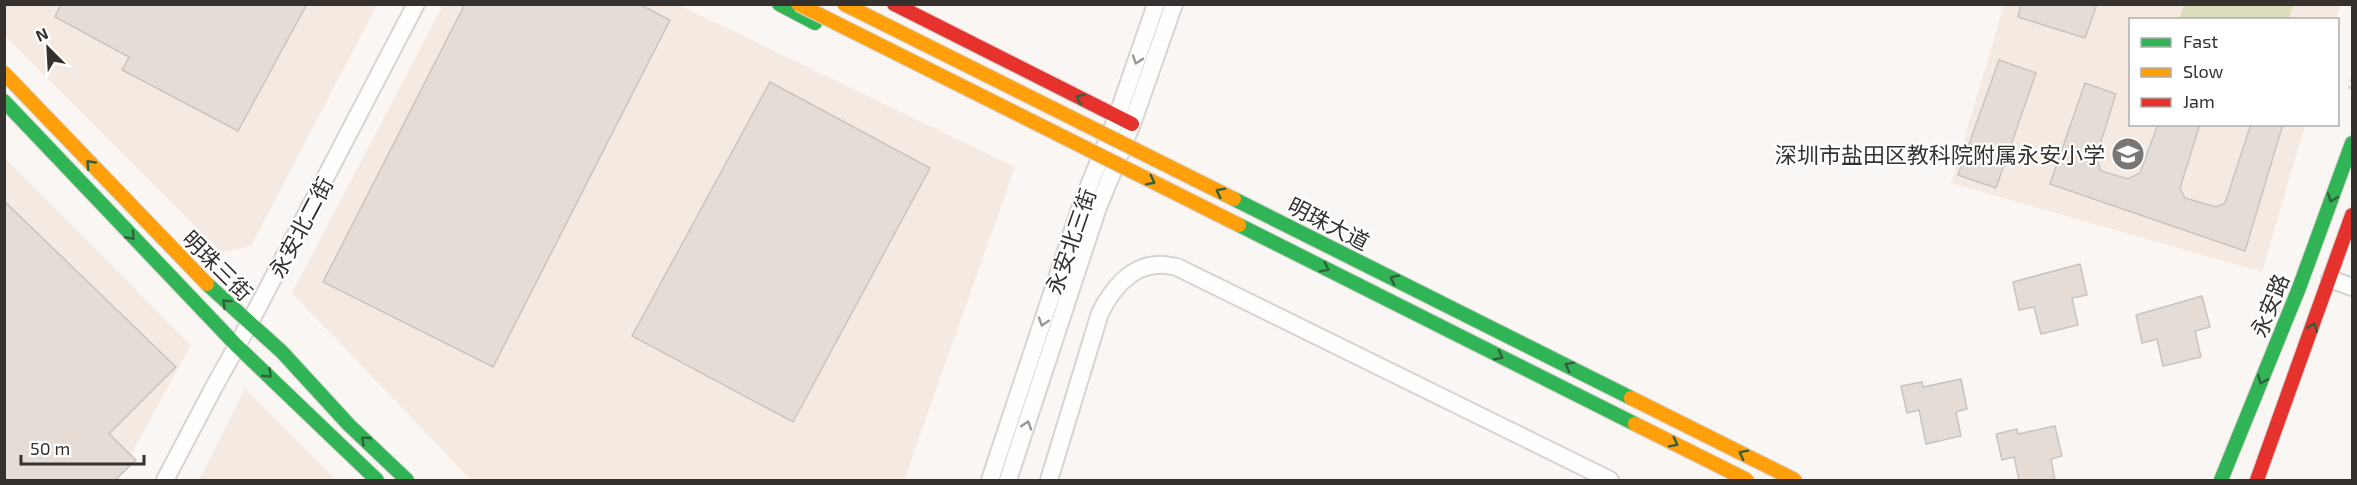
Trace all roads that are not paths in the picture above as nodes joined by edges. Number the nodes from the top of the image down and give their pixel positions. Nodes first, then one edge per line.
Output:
1 (416, 4) edge
2 (779, 4) edge
3 (798, 4) edge
4 (844, 4) edge
5 (894, 4) edge
6 (1156, 4) edge
7 (1174, 4) edge
8 (4, 73) edge
9 (4, 101) edge
10 (1125, 121) junction
11 (2352, 143) edge
12 (1119, 157) junction
13 (1097, 167) junction
14 (2352, 215) edge
15 (2330, 279) junction
16 (2352, 287) edge
17 (249, 324) junction
18 (236, 345) junction
19 (165, 480) edge
20 (377, 480) edge
21 (407, 480) edge
22 (990, 480) edge
23 (1008, 480) edge
24 (1049, 480) edge
25 (1610, 480) edge
26 (1747, 480) edge
27 (1795, 480) edge
28 (2221, 480) edge
29 (2257, 480) edge

1 - 17 street, 永安北二街
2 - 13 street
3 -> 26 street, 明珠大道, bridge
27 -> 4 street, 明珠大道, bridge
10 -> 5 street
6 -> 10 street, 永安北三街
7 - 10 street, 永安北三街
17 -> 8 street, 明珠三街
9 -> 18 street, 明珠三街
10 - 12 street, 永安北三街
10 - 13 street, 永安北三街
11 -> 28 street, 永安路
12 - 13 street
23 -> 12 street, 永安北三街
13 -> 22 street, 永安北三街
14 - 15 street
15 - 16 street
29 -> 15 street
17 - 18 street, 永安北二街
21 -> 17 street, 明珠三街
18 - 19 street, 永安北二街
18 -> 20 street, 明珠三街
24 - 25 street

